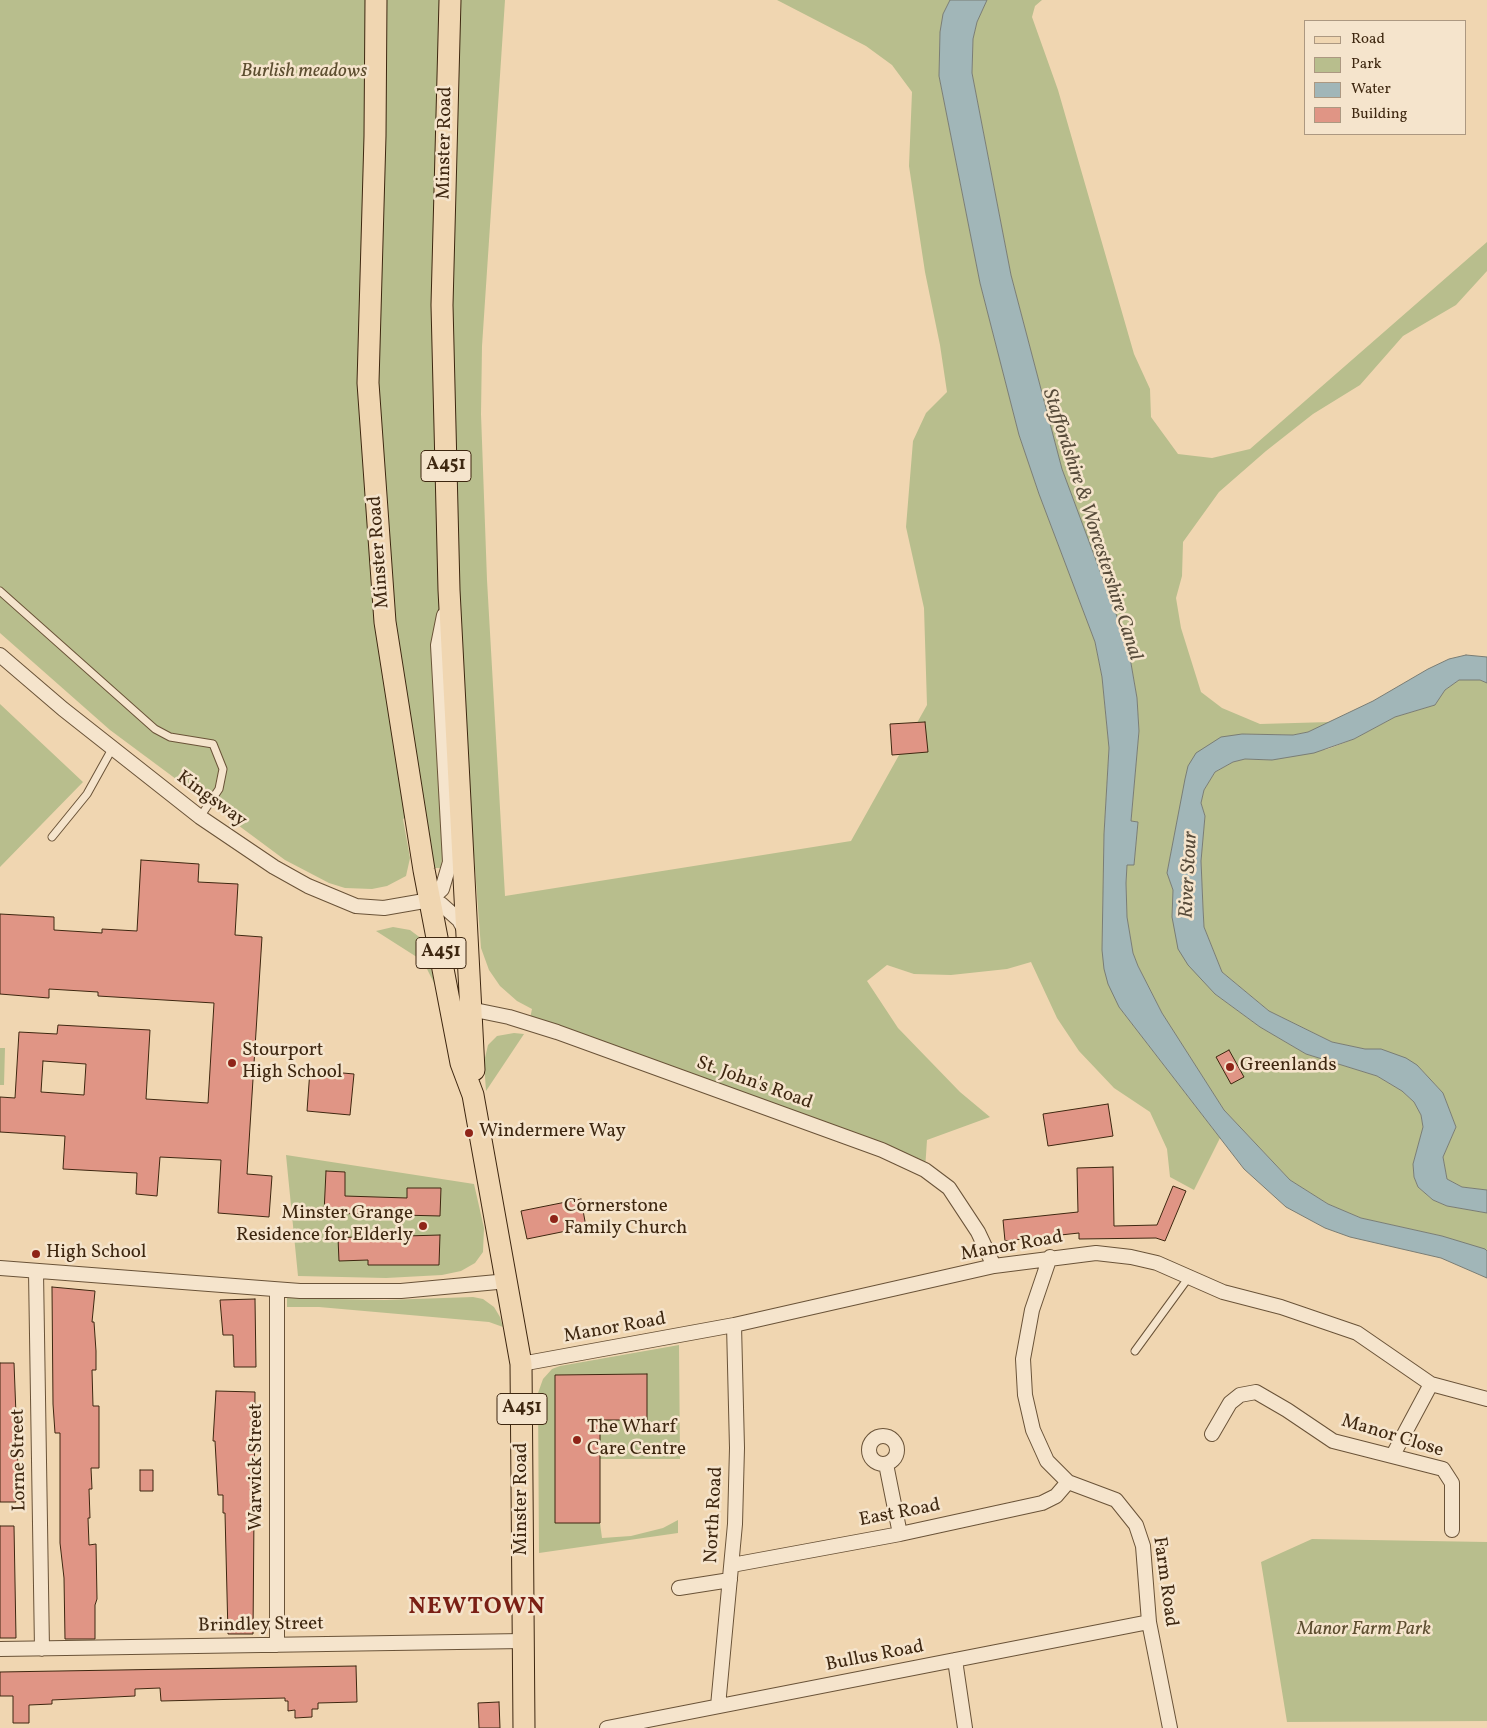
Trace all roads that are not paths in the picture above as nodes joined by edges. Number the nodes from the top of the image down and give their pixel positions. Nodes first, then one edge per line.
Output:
1 (376, 0) edge
2 (450, 0) edge
3 (449, 590) junction
4 (0, 591) edge
5 (0, 655) edge
6 (112, 749) junction
7 (200, 818) junction
8 (52, 837) dead end
9 (430, 900) junction
10 (465, 931) junction
11 (462, 1008) junction
12 (1050, 1258) junction
13 (994, 1266) junction
14 (0, 1268) edge
15 (36, 1272) junction
16 (1189, 1277) junction
17 (508, 1281) junction
18 (277, 1290) junction
19 (734, 1325) junction
20 (1135, 1351) dead end
21 (521, 1364) junction
22 (1431, 1384) junction
23 (1487, 1399) edge
24 (1212, 1434) dead end
25 (1393, 1455) junction
26 (886, 1464) dead end
27 (1068, 1482) junction
28 (1452, 1530) dead end
29 (900, 1534) junction
30 (732, 1565) junction
31 (730, 1580) junction
32 (679, 1588) dead end
33 (1149, 1622) junction
34 (523, 1641) junction
35 (277, 1645) junction
36 (0, 1649) edge
37 (42, 1649) junction
38 (955, 1660) junction
39 (718, 1706) junction
40 (524, 1728) edge
41 (607, 1728) edge
42 (965, 1728) edge
43 (1170, 1728) edge

1 - 9 main road, Minster Road / A451
2 - 3 main road, Minster Road / A451
3 - 9 street
3 - 10 main road, Minster Road / A451
4 - 7 lane
5 - 6 street, Kingsway
6 - 7 street, Kingsway
6 - 8 lane
7 - 9 street, Kingsway
9 - 10 street
9 - 11 main road, Minster Road / A451
10 - 11 main road, Minster Road / A451
11 - 13 street, St. John's Road
11 - 17 main road, Minster Road / A451
12 - 13 street, Manor Road
12 - 16 street, Manor Road
12 - 27 street, Farm Road
13 - 19 street, Manor Road
14 - 15 street
15 - 18 street
15 - 37 street, Lorne Street
16 - 20 lane
16 - 22 street, Manor Road
17 - 18 street
17 - 21 main road, Minster Road / A451
18 - 35 street, Warwick Street
19 - 21 street, Manor Road
19 - 30 street, North Road
21 - 34 main road, Minster Road / A451
22 - 23 street, Manor Road
22 - 25 street
24 - 25 street, Manor Close
25 - 28 street, Manor Close
26 - 29 street
27 - 29 street, East Road
27 - 33 street, Farm Road
29 - 30 street, East Road
30 - 31 street, North Road
31 - 32 street
31 - 39 street, North Road
33 - 38 street, Bullus Road
33 - 43 street, Farm Road
34 - 35 street, Brindley Street
34 - 40 main road, Minster Road / A451
35 - 37 street, Brindley Street
36 - 37 street, Brindley Street
38 - 39 street, Bullus Road
38 - 42 street
39 - 41 street, Bullus Road

